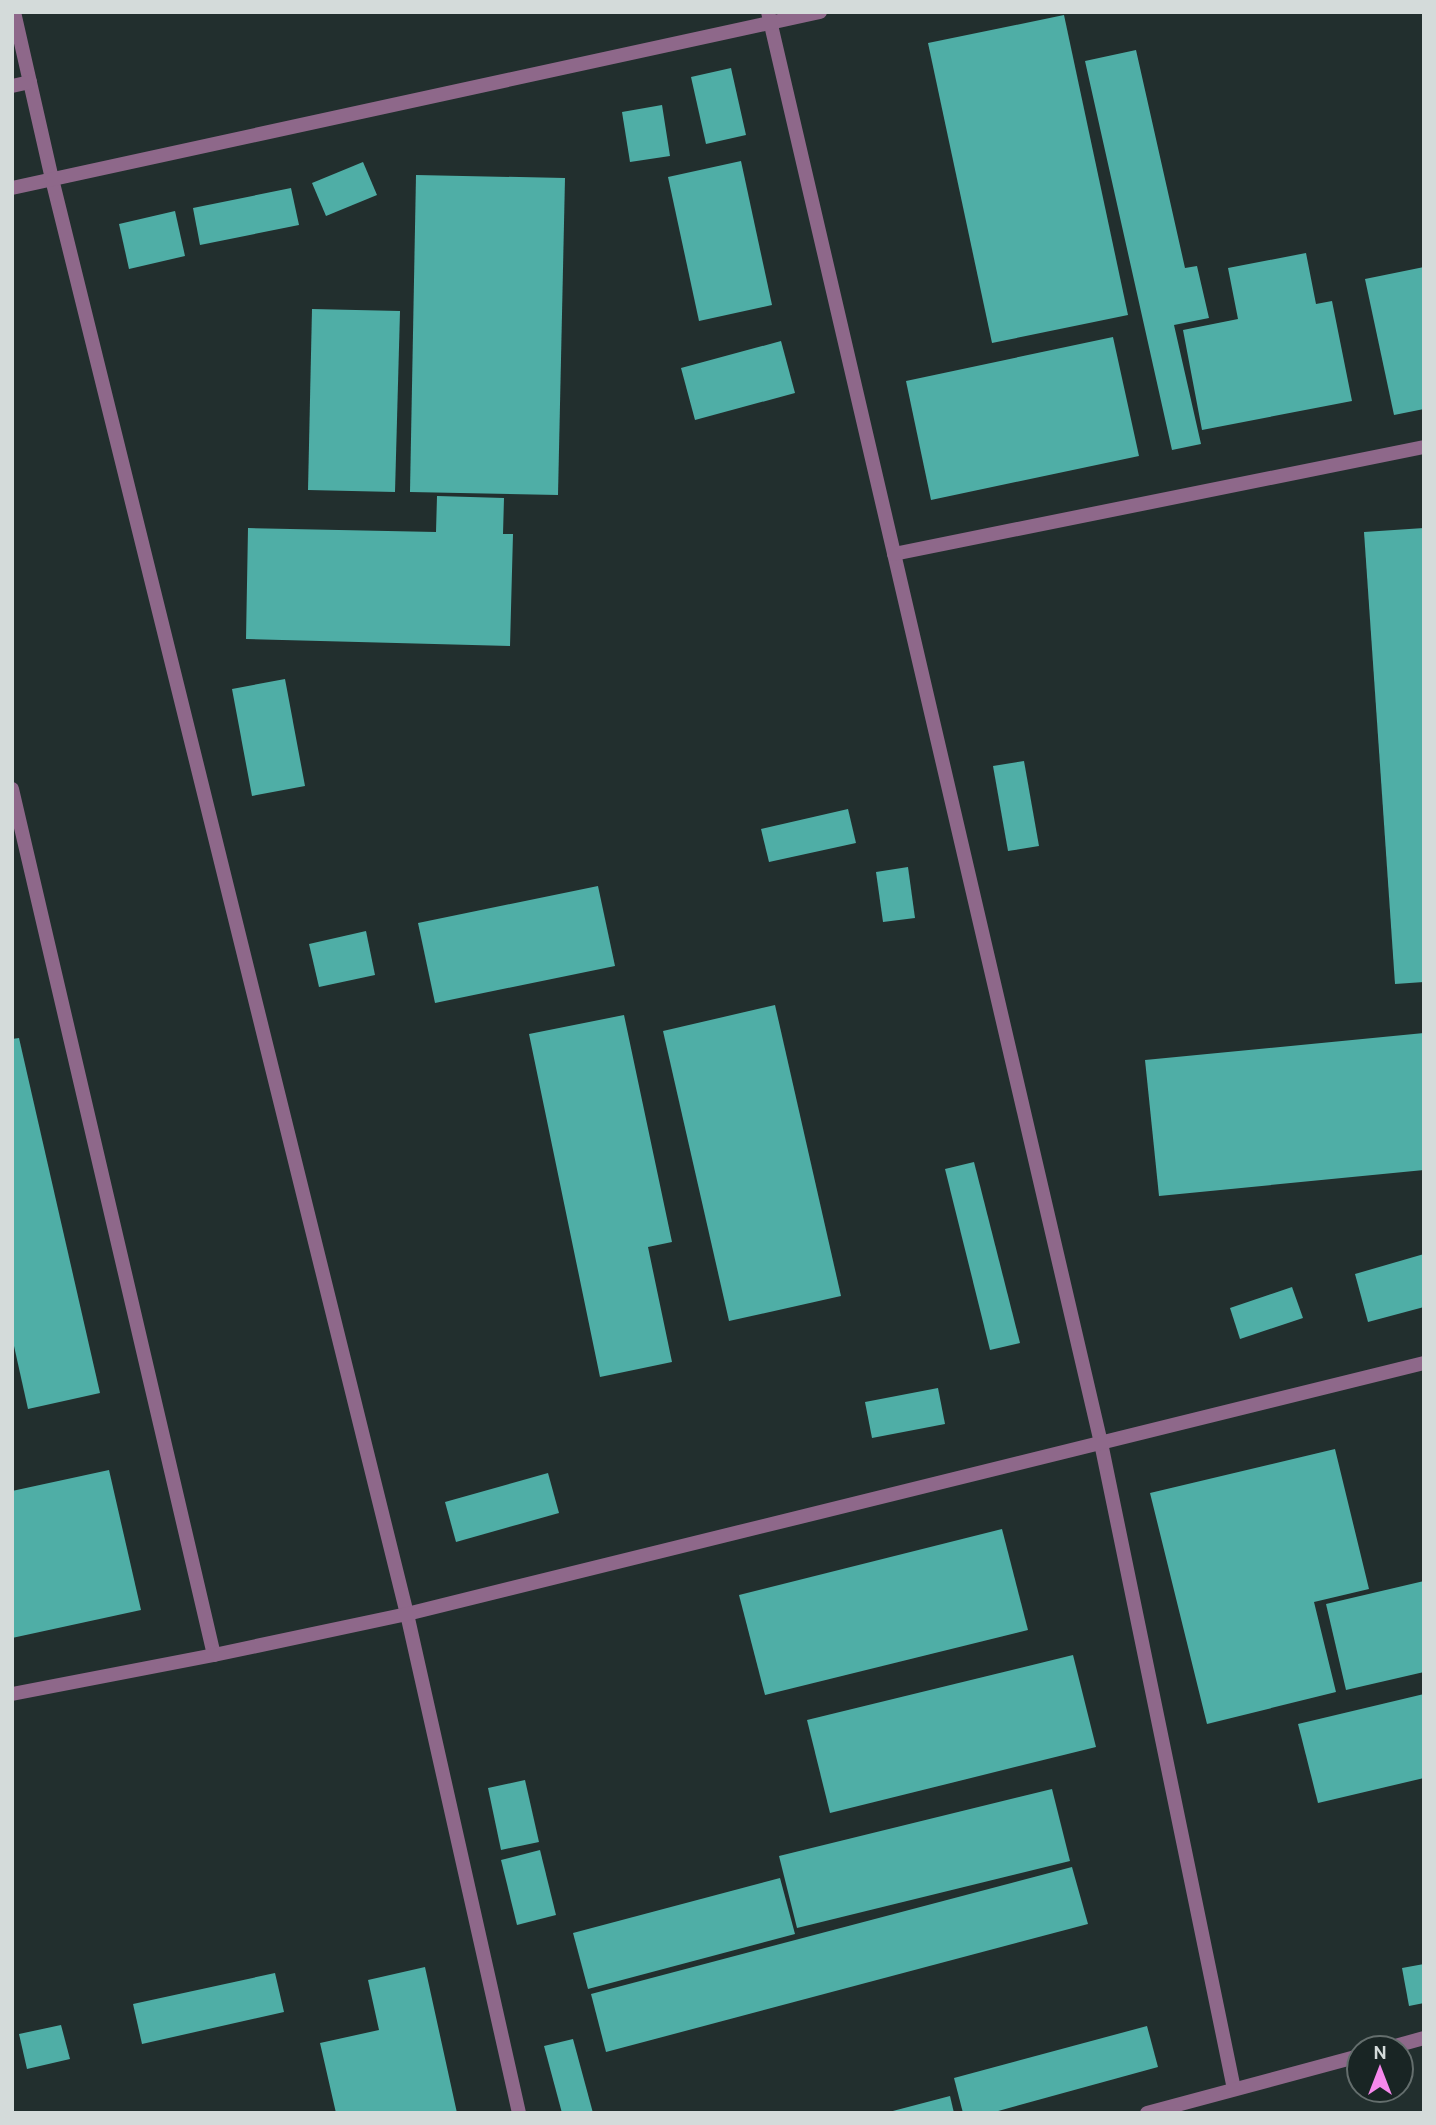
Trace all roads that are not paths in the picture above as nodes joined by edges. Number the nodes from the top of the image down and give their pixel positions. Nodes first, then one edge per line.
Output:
1 (14, 12) edge
2 (820, 12) edge
3 (769, 18) edge
4 (30, 82) junction
5 (12, 86) edge
6 (52, 179) junction
7 (12, 188) edge
8 (1424, 447) edge
9 (894, 554) junction
10 (12, 789) edge
11 (1424, 1363) edge
12 (1101, 1443) junction
13 (407, 1614) junction
14 (214, 1655) junction
15 (12, 1693) edge
16 (1345, 2060) edge
17 (1234, 2090) junction
18 (519, 2113) edge
19 (1147, 2113) edge

1 - 4 street
2 - 3 street
3 - 6 street
3 - 9 street
4 - 5 street
4 - 6 street
6 - 7 street
6 - 13 street
8 - 9 street
9 - 12 street
10 - 14 street
11 - 12 street
12 - 13 street
12 - 17 street
13 - 14 street
13 - 18 street
14 - 15 street
16 - 17 street
17 - 19 street

